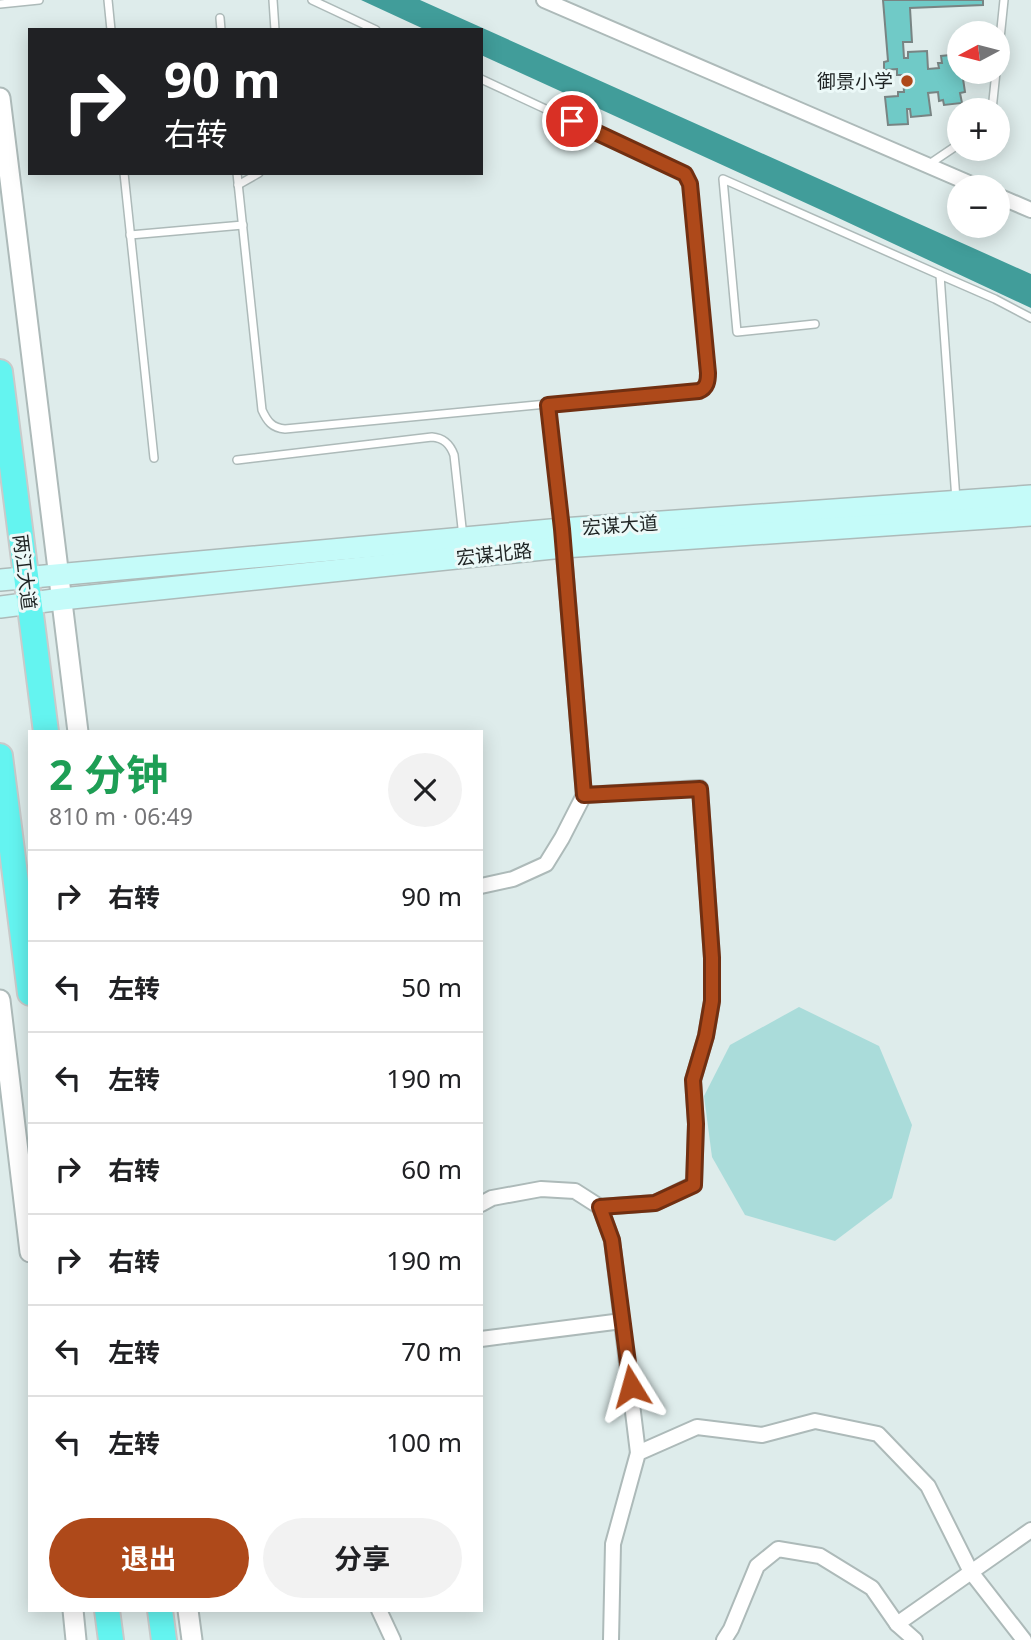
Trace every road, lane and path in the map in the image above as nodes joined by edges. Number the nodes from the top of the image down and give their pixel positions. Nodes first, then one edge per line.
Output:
1 (39, 0) edge
2 (108, 0) edge
3 (273, 0) edge
4 (312, 0) edge
5 (544, 0) edge
6 (1004, 0) edge
7 (0, 4) edge
8 (220, 18) dead end
9 (1002, 21) edge
10 (111, 28) edge
11 (222, 28) edge
12 (275, 28) edge
13 (372, 28) edge
14 (483, 80) edge
15 (0, 97) edge
16 (947, 152) edge
17 (927, 166) junction
18 (124, 175) edge
19 (237, 175) edge
20 (256, 175) edge
21 (949, 175) edge
22 (238, 185) junction
23 (1010, 201) edge
24 (1031, 210) edge
25 (243, 225) junction
26 (130, 235) junction
27 (940, 275) junction
28 (1031, 318) edge
29 (815, 324) dead end
30 (0, 372) edge
31 (548, 405) junction
32 (154, 458) dead end
33 (237, 460) dead end
34 (1031, 496) edge
35 (956, 501) junction
36 (1031, 515) edge
37 (464, 538) junction
38 (563, 538) junction
39 (59, 574) junction
40 (26, 577) junction
41 (0, 580) edge
42 (62, 598) junction
43 (29, 603) junction
44 (0, 607) edge
45 (46, 730) edge
46 (78, 730) edge
47 (0, 756) edge
48 (584, 795) junction
49 (483, 886) edge
50 (28, 977) edge
51 (0, 1000) edge
52 (483, 1203) edge
53 (600, 1207) junction
54 (28, 1235) edge
55 (622, 1321) junction
56 (483, 1339) edge
57 (638, 1452) junction
58 (1031, 1530) edge
59 (971, 1572) junction
60 (73, 1612) edge
61 (107, 1612) edge
62 (160, 1612) edge
63 (188, 1612) edge
64 (380, 1612) edge
65 (897, 1625) junction
66 (76, 1640) edge
67 (111, 1640) edge
68 (164, 1640) edge
69 (192, 1640) edge
70 (393, 1640) edge
71 (611, 1640) edge
72 (724, 1640) edge
73 (915, 1640) edge
74 (1024, 1640) edge

1 - 7 lane
2 - 10 lane
3 - 12 lane
4 - 13 lane
5 - 17 street
6 - 9 lane
8 - 11 lane
14 - 31 lane
15 - 39 street
16 - 17 lane
17 - 21 street
18 - 26 lane
19 - 22 lane
20 - 22 lane
22 - 25 lane
23 - 24 street
25 - 26 lane
25 - 31 lane
26 - 32 lane
27 - 28 lane
27 - 29 lane
27 - 35 lane
30 - 40 highway, 两江大道
31 - 38 lane
33 - 37 lane
34 - 35 main road, 宏谋大道
35 - 38 main road, 宏谋大道
36 - 38 main road, 宏谋北路
37 - 38 main road, 宏谋大道
37 - 39 main road, 宏谋大道
38 - 42 main road, 宏谋北路
38 - 48 street
39 - 40 main road, 宏谋大道
39 - 42 street
40 - 41 main road, 宏谋大道
40 - 43 highway, 两江大道
42 - 43 main road, 宏谋北路
42 - 46 street
43 - 44 main road, 宏谋北路
43 - 45 highway, 两江大道
47 - 50 highway
48 - 49 street
48 - 53 street
51 - 54 street
52 - 53 street
53 - 55 street
55 - 56 street
55 - 57 street
57 - 59 street
57 - 71 street
58 - 59 street
59 - 65 street
59 - 74 street
60 - 66 street
61 - 67 highway
62 - 68 highway
63 - 69 street
64 - 70 street
65 - 72 street
65 - 73 street

